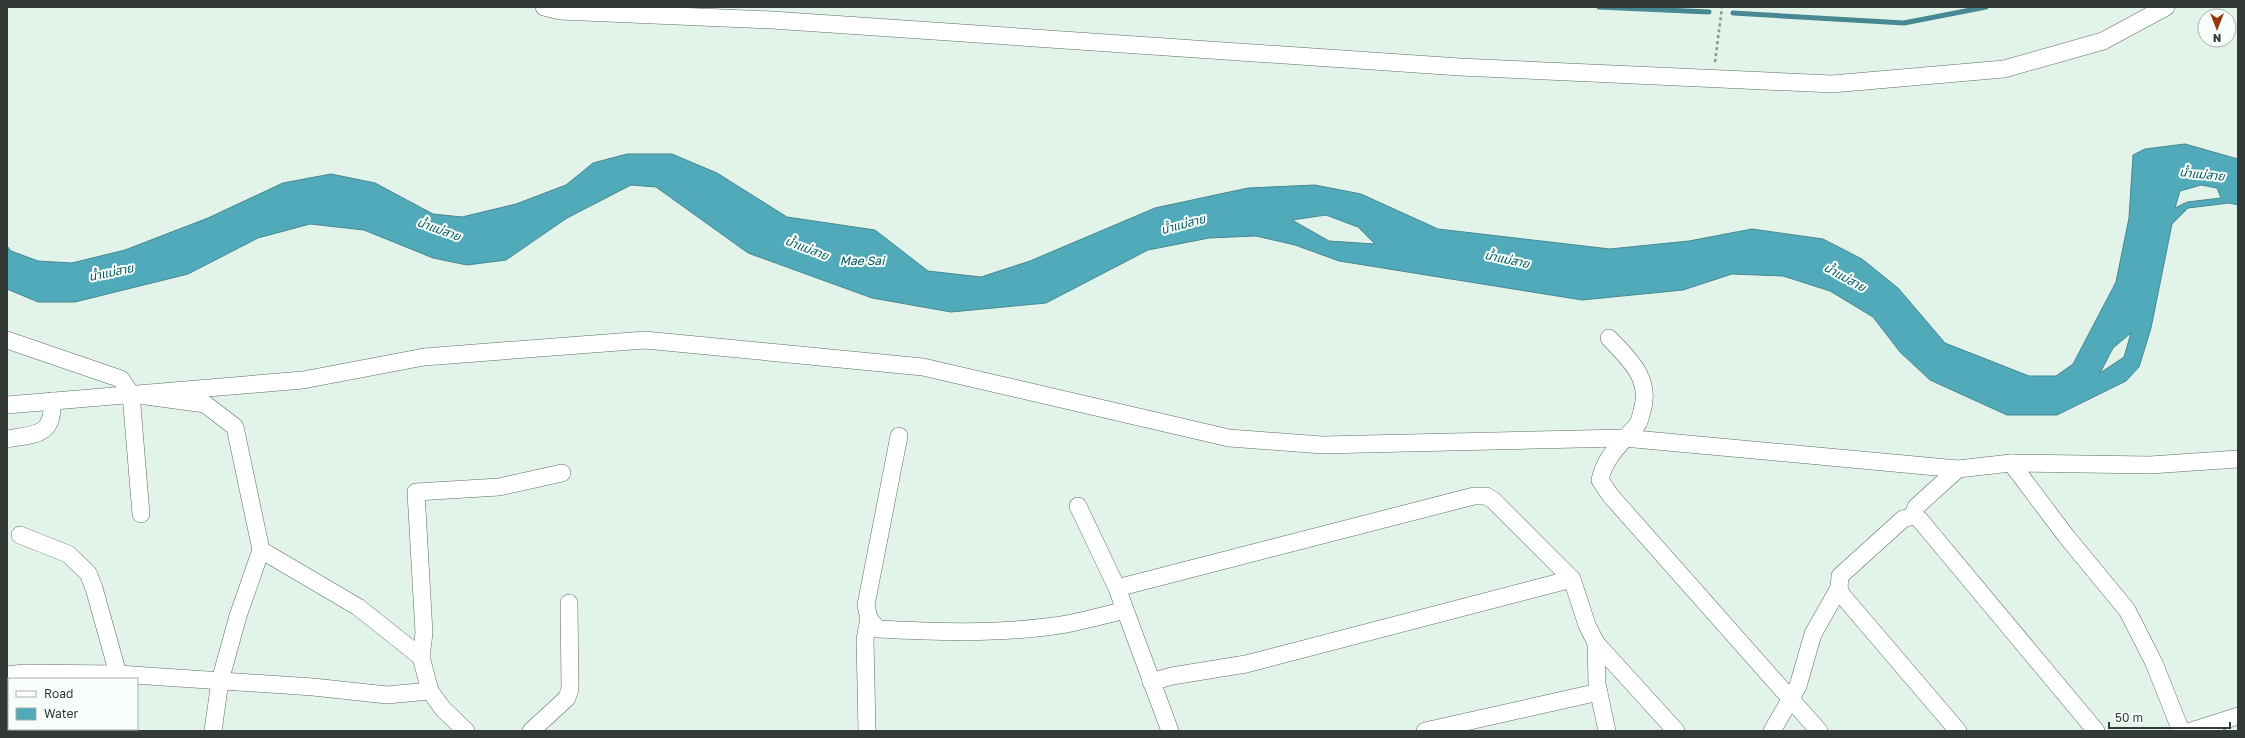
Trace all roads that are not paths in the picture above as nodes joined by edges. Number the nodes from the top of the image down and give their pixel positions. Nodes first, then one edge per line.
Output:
1 (544, 7) edge
2 (2166, 7) edge
3 (1609, 338) dead end
4 (7, 340) edge
5 (131, 394) junction
6 (52, 400) junction
7 (7, 405) edge
8 (899, 436) dead end
9 (1624, 438) junction
10 (7, 439) edge
11 (2238, 459) edge
12 (2011, 463) junction
13 (1958, 469) junction
14 (562, 473) dead end
15 (1078, 506) dead end
16 (141, 514) dead end
17 (1912, 516) junction
18 (20, 535) dead end
19 (261, 550) junction
20 (1572, 579) junction
21 (1117, 588) junction
22 (1839, 588) junction
23 (569, 603) dead end
24 (1125, 610) junction
25 (869, 619) junction
26 (1596, 643) junction
27 (421, 657) junction
28 (118, 674) junction
29 (7, 675) edge
30 (220, 681) junction
31 (1151, 682) junction
32 (430, 691) junction
33 (1599, 692) junction
34 (1791, 698) junction
35 (2238, 716) edge
36 (460, 729) edge
37 (213, 731) edge
38 (531, 731) edge
39 (867, 731) edge
40 (1170, 731) edge
41 (1425, 731) edge
42 (1607, 731) edge
43 (1676, 731) edge
44 (1772, 731) edge
45 (1819, 731) edge
46 (1958, 731) edge
47 (2096, 731) edge
48 (2181, 731) edge
49 (2191, 731) edge

1 - 2 street
3 - 9 street
4 - 5 street
5 - 6 street
5 - 9 street
5 - 16 street
5 - 19 street
6 - 7 street
6 - 10 street
8 - 25 street
9 - 13 street
9 - 34 street
11 - 12 street
12 - 13 street
12 - 48 street
13 - 17 street
14 - 27 street
15 - 21 street
17 - 22 street
17 - 47 street
18 - 28 street
19 - 27 street
19 - 30 street
20 - 21 street
20 - 26 street
20 - 31 street
21 - 24 street
22 - 34 street
22 - 46 street
23 - 38 street
24 - 25 street
24 - 31 street
25 - 39 street
26 - 33 street
26 - 43 street
27 - 32 street
28 - 29 street
28 - 30 street
30 - 32 street
30 - 37 street
31 - 40 street
32 - 36 street
33 - 41 street
33 - 42 street
34 - 44 street
34 - 45 street
35 - 49 street

